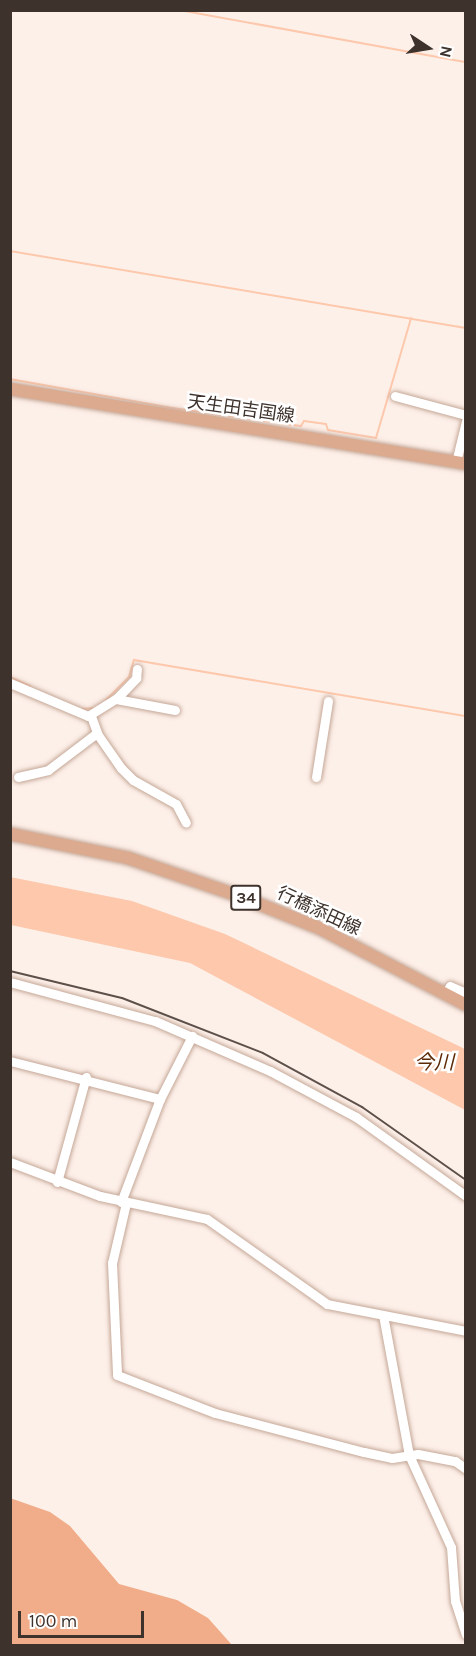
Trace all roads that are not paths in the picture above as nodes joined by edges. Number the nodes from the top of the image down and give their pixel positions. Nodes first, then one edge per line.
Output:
1 (10, 389) edge
2 (395, 396) dead end
3 (465, 415) edge
4 (465, 421) edge
5 (461, 463) edge
6 (137, 669) dead end
7 (10, 683) edge
8 (116, 699) junction
9 (328, 701) dead end
10 (175, 710) dead end
11 (91, 716) junction
12 (97, 733) junction
13 (18, 777) dead end
14 (316, 777) dead end
15 (186, 823) dead end
16 (10, 834) edge
17 (10, 982) edge
18 (465, 993) edge
19 (445, 994) junction
20 (465, 1005) edge
21 (192, 1036) junction
22 (10, 1061) edge
23 (86, 1077) junction
24 (160, 1099) junction
25 (10, 1162) edge
26 (57, 1182) junction
27 (465, 1196) edge
28 (123, 1203) junction
29 (383, 1315) junction
30 (465, 1331) edge
31 (410, 1455) junction
32 (465, 1469) edge
33 (465, 1634) edge

1 - 5 main road, 天生田吉国線
2 - 3 street
4 - 5 street
6 - 8 street
7 - 11 street
8 - 10 street
8 - 11 street
9 - 14 street
11 - 12 street
12 - 13 street
12 - 15 street
16 - 19 main road, 行橋添田線 / 34
17 - 21 street
18 - 19 street
19 - 20 main road, 行橋添田線 / 34
21 - 24 street
21 - 27 street
22 - 23 street
23 - 24 street
23 - 26 street
24 - 28 street
25 - 26 street
26 - 28 street
28 - 29 street
28 - 31 street
29 - 30 street
29 - 31 street
31 - 32 street
31 - 33 street

